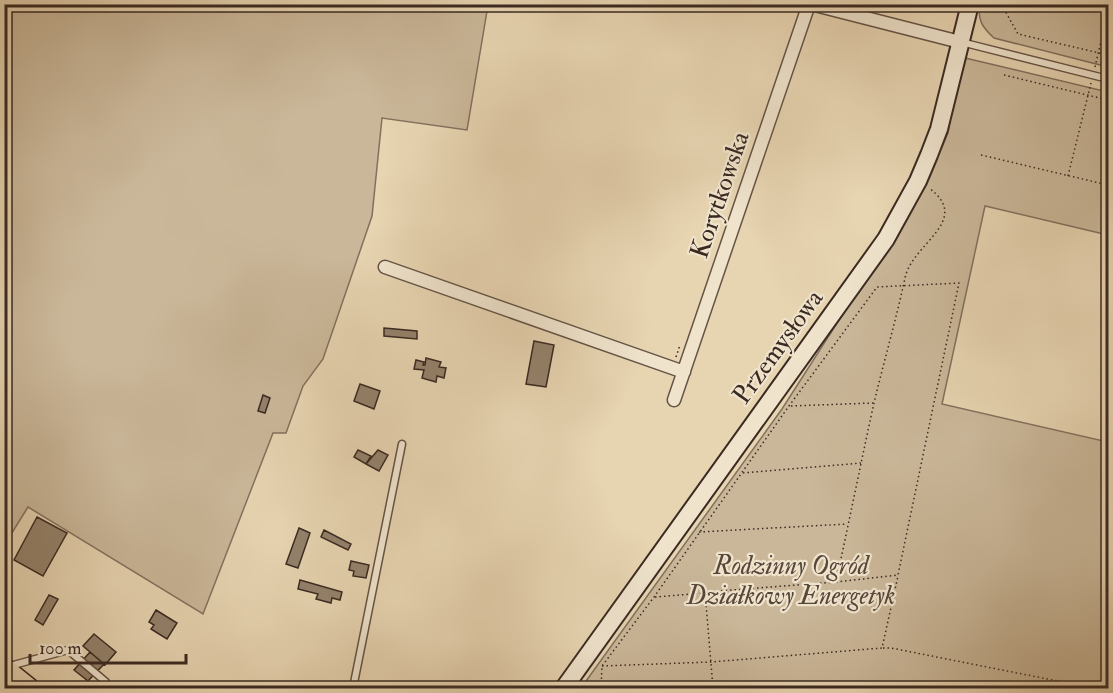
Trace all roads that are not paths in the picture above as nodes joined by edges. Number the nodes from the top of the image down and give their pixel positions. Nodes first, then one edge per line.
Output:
1 (810, 4) edge
2 (970, 4) edge
3 (960, 42) junction
4 (1108, 79) edge
5 (385, 267) dead end
6 (684, 372) junction
7 (674, 400) dead end
8 (402, 444) dead end
9 (5, 667) edge
10 (30, 688) edge
11 (106, 688) edge
12 (352, 688) edge
13 (564, 688) edge

1 - 3 street
1 - 6 street, Korytkowska
2 - 3 main road, Przemysłowa
3 - 4 lane
3 - 13 main road, Przemysłowa
5 - 6 street
6 - 7 street, Korytkowska
8 - 12 lane
9 - 10 main road
9 - 11 lane

